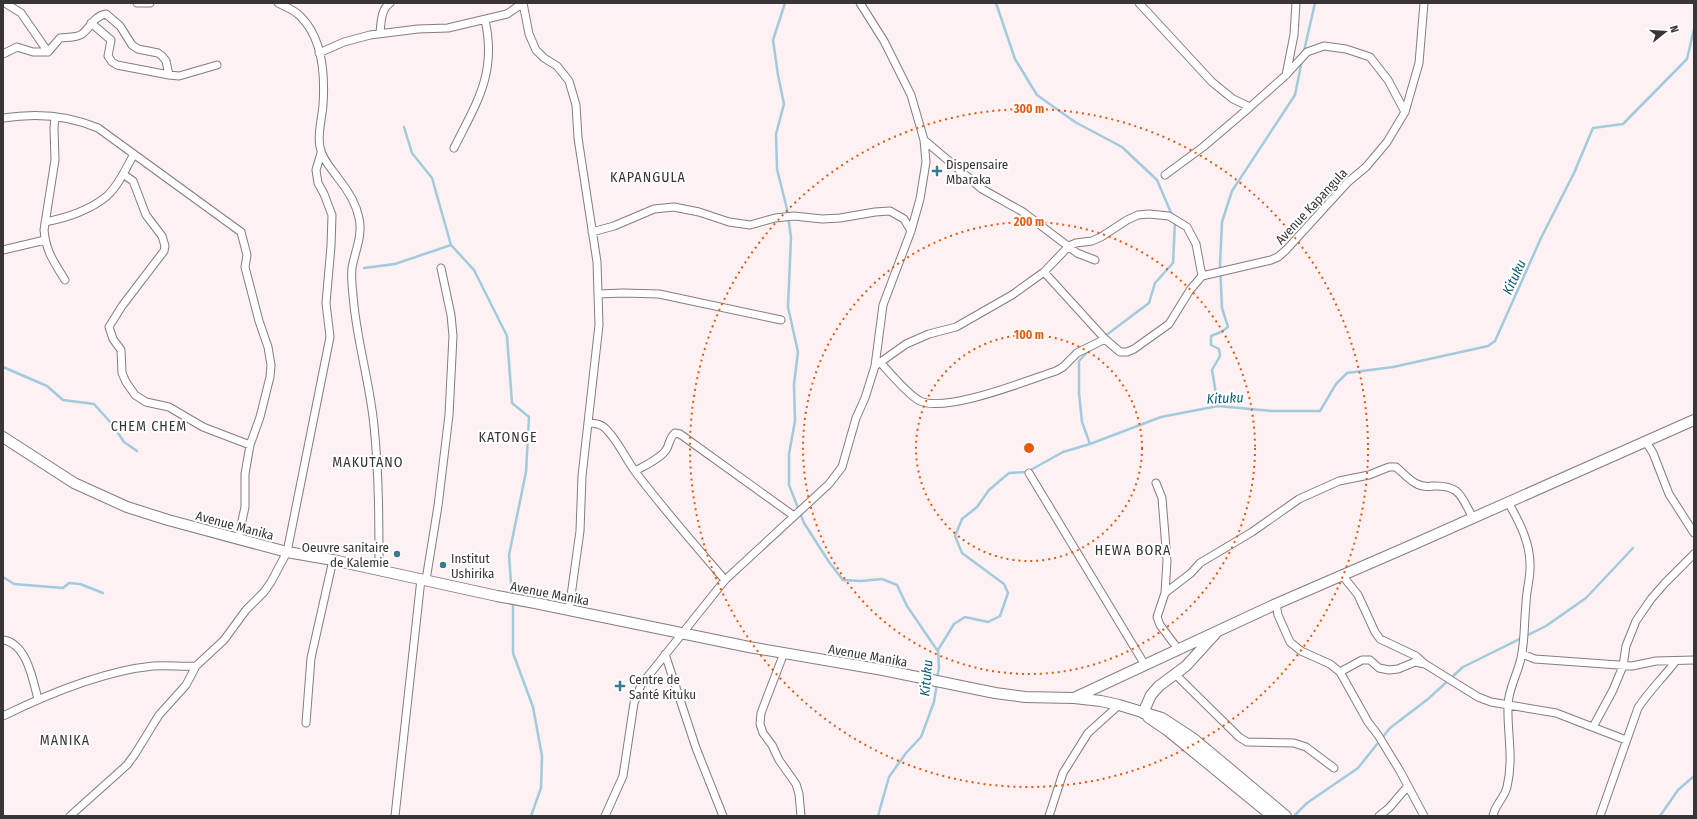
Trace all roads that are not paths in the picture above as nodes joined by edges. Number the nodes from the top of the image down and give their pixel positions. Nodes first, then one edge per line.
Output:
1 (5, 3) edge
2 (137, 3) edge
3 (150, 3) edge
4 (278, 3) edge
5 (390, 3) edge
6 (860, 3) edge
7 (1139, 3) edge
8 (1296, 3) edge
9 (1424, 3) edge
10 (485, 20) junction
11 (91, 23) junction
12 (380, 33) junction
13 (48, 52) junction
14 (319, 53) junction
15 (3, 54) edge
16 (217, 65) dead end
17 (1286, 75) junction
18 (169, 76) junction
19 (1250, 107) junction
20 (1405, 112) junction
21 (55, 117) junction
22 (3, 118) edge
23 (924, 140) junction
24 (454, 148) dead end
25 (321, 153) junction
26 (134, 154) junction
27 (123, 174) junction
28 (1165, 175) dead end
29 (45, 222) junction
30 (911, 231) junction
31 (592, 232) junction
32 (45, 240) junction
33 (1070, 246) junction
34 (3, 250) edge
35 (1095, 260) dead end
36 (441, 268) dead end
37 (1044, 272) junction
38 (1202, 276) junction
39 (65, 280) dead end
40 (599, 294) junction
41 (781, 320) dead end
42 (1105, 339) junction
43 (878, 364) junction
44 (1694, 420) edge
45 (588, 423) junction
46 (3, 437) edge
47 (1646, 442) junction
48 (250, 445) junction
49 (635, 471) junction
50 (1029, 473) dead end
51 (1156, 483) dead end
52 (1508, 502) junction
53 (794, 516) junction
54 (1473, 518) junction
55 (1694, 533) edge
56 (238, 539) junction
57 (287, 552) junction
58 (1694, 554) edge
59 (333, 560) junction
60 (379, 571) junction
61 (1342, 575) junction
62 (424, 580) junction
63 (725, 580) junction
64 (1165, 593) junction
65 (1276, 604) junction
66 (569, 610) junction
67 (1220, 630) junction
68 (683, 634) junction
69 (3, 640) edge
70 (1178, 649) junction
71 (784, 653) junction
72 (665, 654) junction
73 (1522, 654) junction
74 (1694, 660) edge
75 (1675, 662) junction
76 (1425, 664) junction
77 (1145, 665) junction
78 (196, 666) junction
79 (1623, 666) junction
80 (1340, 672) junction
81 (1175, 674) junction
82 (1074, 698) junction
83 (38, 699) junction
84 (1508, 704) junction
85 (1119, 705) junction
86 (1143, 713) junction
87 (3, 716) edge
88 (306, 723) dead end
89 (1593, 727) junction
90 (1626, 740) junction
91 (1334, 768) dead end
92 (1407, 787) junction
93 (70, 816) edge
94 (395, 816) edge
95 (605, 816) edge
96 (723, 816) edge
97 (801, 816) edge
98 (1049, 816) edge
99 (1272, 816) edge
100 (1286, 816) edge
101 (1379, 816) edge
102 (1424, 816) edge
103 (1492, 816) edge
104 (1600, 816) edge

1 - 13 street
2 - 3 street
4 - 14 street
5 - 12 street
6 - 23 street
7 - 19 street
8 - 17 street
9 - 20 street, Avenue Kapangula
10 - 12 street
10 - 24 street
10 - 31 street
11 - 13 street
11 - 18 street
11 - 18 street
12 - 14 street
13 - 15 street
14 - 25 street
16 - 18 street
17 - 19 street
17 - 20 street
19 - 28 street
20 - 38 street, Avenue Kapangula
21 - 22 street
21 - 26 street
21 - 29 street
23 - 30 street
23 - 33 street
25 - 57 street
25 - 60 street
26 - 27 street
26 - 48 street
27 - 29 street
27 - 48 street
29 - 32 street
30 - 31 street
30 - 43 street
31 - 40 street
32 - 34 street
32 - 39 street
33 - 35 street
33 - 37 street
33 - 38 street
36 - 62 street
37 - 42 street
37 - 43 street
38 - 42 street
40 - 41 street
40 - 45 street
42 - 43 street
43 - 53 street
44 - 47 street
45 - 49 street
45 - 66 street
46 - 56 street, Avenue Manika
47 - 52 street
47 - 55 street
48 - 56 street
49 - 53 street
49 - 63 street
50 - 77 street
51 - 64 street
52 - 54 street
52 - 73 street
53 - 63 street
54 - 61 street
54 - 64 street
56 - 57 street, Avenue Manika
57 - 59 street, Avenue Manika
57 - 78 street
58 - 79 street
59 - 60 street, Avenue Manika
59 - 88 street
60 - 62 street, Avenue Manika
61 - 65 street
61 - 76 street
62 - 66 street, Avenue Manika
62 - 94 street
63 - 68 street
64 - 70 street
65 - 67 street
65 - 80 street
66 - 68 street, Avenue Manika
67 - 70 street
67 - 81 street
68 - 71 street, Avenue Manika
68 - 72 street
69 - 83 street
70 - 77 street
71 - 82 street, Avenue Manika
71 - 97 street
72 - 95 street
72 - 96 street
73 - 79 street
73 - 84 street
74 - 75 street
75 - 79 street
75 - 90 street
76 - 80 street
76 - 84 street
77 - 82 street
78 - 83 street
78 - 93 street
79 - 89 street
80 - 92 street
81 - 86 street
81 - 91 street
82 - 85 street, Avenue Manika
83 - 87 street
84 - 89 street
84 - 103 street
85 - 86 street, Avenue Manika
85 - 98 street
86 - 99 street
86 - 100 street
89 - 90 street
90 - 104 street
92 - 101 street
92 - 102 street

